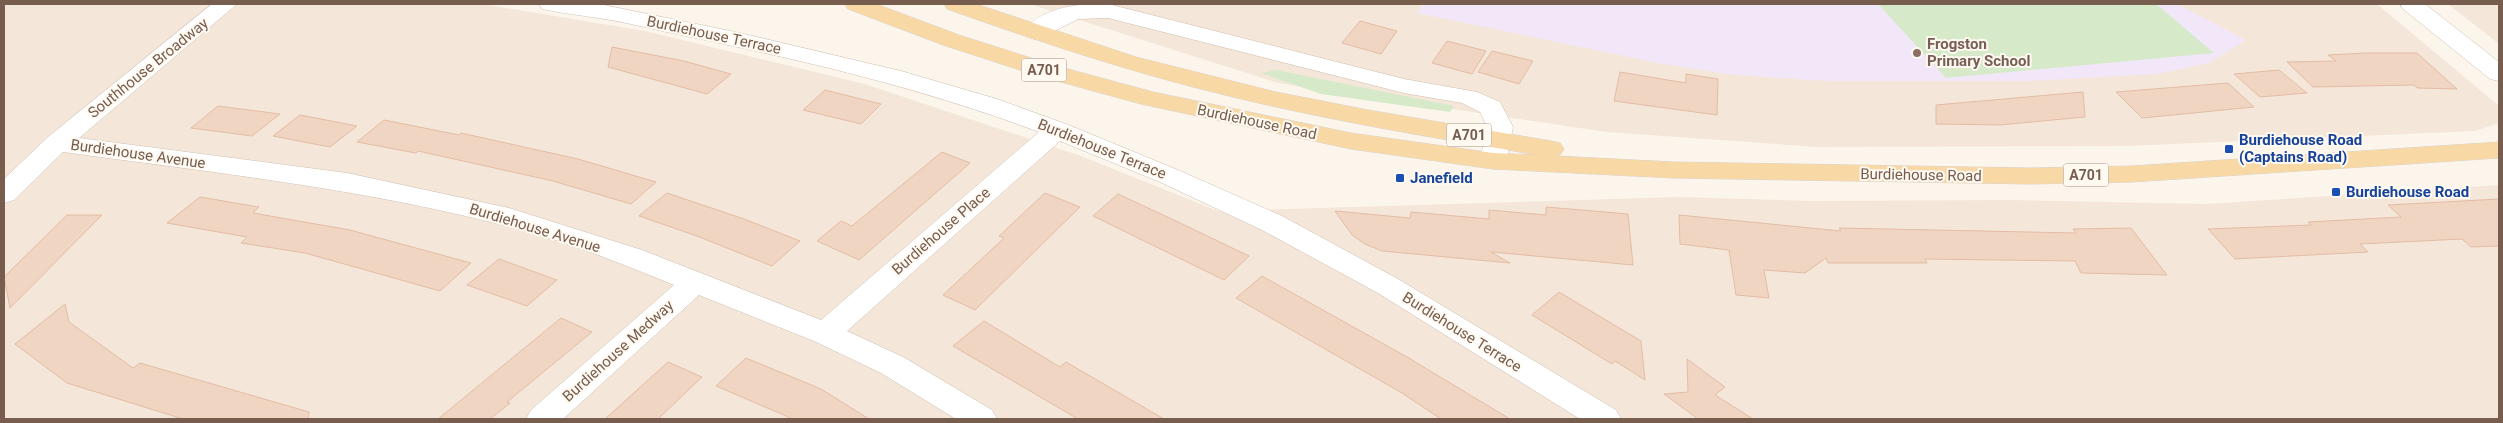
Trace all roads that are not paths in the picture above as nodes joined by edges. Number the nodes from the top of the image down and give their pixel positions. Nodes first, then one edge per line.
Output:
1 (226, 4) edge
2 (550, 4) edge
3 (856, 4) edge
4 (955, 4) edge
5 (2412, 4) edge
6 (1035, 32) junction
7 (2499, 74) edge
8 (1057, 130) junction
9 (57, 143) junction
10 (1495, 150) junction
11 (2499, 150) edge
12 (4, 194) edge
13 (695, 282) junction
14 (825, 334) junction
15 (542, 419) edge
16 (981, 419) edge
17 (1605, 419) edge

1 - 9 street, Southhouse Broadway
2 - 8 street, Burdiehouse Terrace
3 - 10 main road, Burdiehouse Road / A701
4 - 6 main road, Burdiehouse Road / A701
5 - 7 street
6 - 10 main road, Burdiehouse Road / A701
6 - 10 street
8 - 14 street, Burdiehouse Place
8 - 17 street, Burdiehouse Terrace
9 - 12 street, Southhouse Broadway
9 - 13 street, Burdiehouse Avenue
10 - 11 main road, Burdiehouse Road / A701
13 - 14 street, Burdiehouse Avenue
13 - 15 street, Burdiehouse Medway
14 - 16 street, Burdiehouse Avenue

